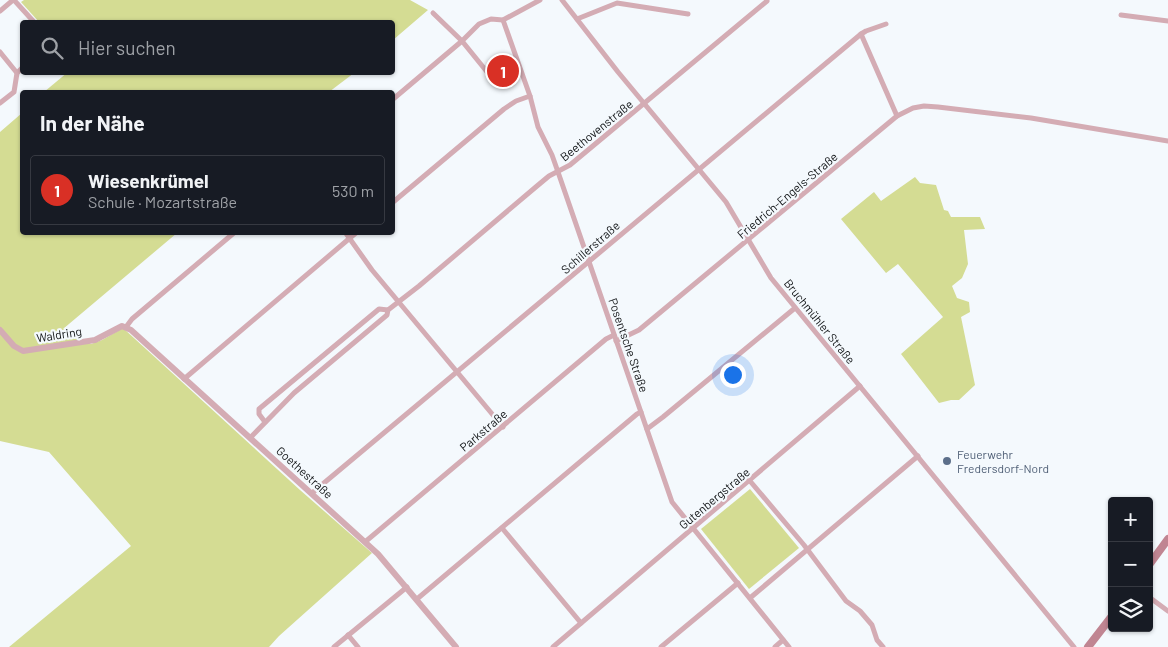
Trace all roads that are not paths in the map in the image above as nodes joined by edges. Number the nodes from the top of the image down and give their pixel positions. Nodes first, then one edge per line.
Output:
1 (13, 0) edge
2 (540, 0) edge
3 (562, 0) edge
4 (767, 1) edge
5 (0, 11) edge
6 (433, 13) dead end
7 (688, 14) dead end
8 (1121, 15) dead end
9 (577, 19) junction
10 (32, 20) edge
11 (504, 20) junction
12 (1168, 22) edge
13 (886, 24) dead end
14 (862, 34) junction
15 (462, 41) junction
16 (0, 52) edge
17 (20, 70) edge
18 (17, 73) junction
19 (492, 78) dead end
20 (530, 96) junction
21 (395, 97) edge
22 (0, 103) edge
23 (644, 103) junction
24 (897, 116) junction
25 (1168, 141) edge
26 (699, 169) junction
27 (558, 172) junction
28 (395, 200) edge
29 (231, 235) edge
30 (347, 235) edge
31 (354, 235) edge
32 (350, 239) junction
33 (749, 240) junction
34 (589, 262) junction
35 (398, 302) junction
36 (796, 308) junction
37 (388, 310) junction
38 (126, 327) junction
39 (0, 330) edge
40 (615, 338) junction
41 (456, 372) junction
42 (184, 379) junction
43 (860, 386) junction
44 (641, 412) junction
45 (265, 422) junction
46 (503, 427) junction
47 (646, 429) junction
48 (250, 438) junction
49 (918, 456) junction
50 (750, 481) junction
51 (312, 494) junction
52 (502, 528) junction
53 (693, 528) junction
54 (1168, 539) edge
55 (366, 542) junction
56 (807, 549) junction
57 (1153, 560) edge
58 (738, 583) junction
59 (407, 587) junction
60 (750, 598) junction
61 (417, 599) junction
62 (1153, 600) edge
63 (1168, 611) edge
64 (1108, 621) edge
65 (581, 623) junction
66 (348, 635) junction
67 (784, 640) junction
68 (334, 647) edge
69 (358, 647) edge
70 (456, 647) edge
71 (553, 647) edge
72 (662, 647) edge
73 (775, 647) edge
74 (789, 647) edge
75 (883, 647) edge
76 (1074, 647) edge
77 (1088, 647) edge

1 - 5 street
1 - 10 street
2 - 11 street
3 - 9 street, Bruchmühler Straße
4 - 23 street, Beethovenstraße
6 - 15 street
7 - 9 street
8 - 12 street
9 - 23 street, Bruchmühler Straße
11 - 15 street
11 - 20 street, Posentsche Straße
13 - 14 street, Schillerstraße
14 - 24 street
14 - 26 street, Schillerstraße
15 - 19 street
15 - 21 street
16 - 18 street
17 - 18 street
18 - 22 street
20 - 27 street, Posentsche Straße
20 - 28 street
23 - 26 street, Bruchmühler Straße
23 - 27 street, Beethovenstraße
24 - 25 street, Friedrich-Engels-Straße
24 - 33 street, Friedrich-Engels-Straße
26 - 33 street, Bruchmühler Straße
26 - 34 street, Schillerstraße
27 - 34 street, Posentsche Straße
27 - 35 street, Beethovenstraße
29 - 38 street
30 - 32 street
31 - 32 street
32 - 35 street
32 - 42 street
33 - 36 street, Bruchmühler Straße
33 - 40 street, Friedrich-Engels-Straße
34 - 40 street, Posentsche Straße
34 - 41 street, Schillerstraße
35 - 37 street, Beethovenstraße
35 - 41 street
36 - 43 street, Bruchmühler Straße
36 - 47 street
37 - 45 street, Beethovenstraße
37 - 45 street, Beethovenstraße
38 - 39 street, Waldring
38 - 42 street, Goethestraße
40 - 44 street, Posentsche Straße
40 - 46 street, Parkstraße
41 - 46 street
41 - 51 street, Schillerstraße
42 - 48 street, Goethestraße
43 - 49 street, Bruchmühler Straße
43 - 50 street, Gutenbergstraße
44 - 47 street, Posentsche Straße
44 - 52 street
45 - 48 street, Beethovenstraße
46 - 55 street, Parkstraße
47 - 53 street, Posentsche Straße
48 - 51 street, Goethestraße
49 - 56 street
49 - 76 street, Bruchmühler Straße
50 - 53 street, Gutenbergstraße
50 - 56 street
51 - 55 street, Goethestraße
52 - 61 street
52 - 65 street
53 - 58 street, Posentsche Straße
53 - 65 street, Gutenbergstraße
54 - 57 main road
55 - 59 street, Goethestraße
56 - 60 street
56 - 75 street
58 - 60 street, Posentsche Straße
58 - 72 street
59 - 61 street, Goethestraße
59 - 66 street
60 - 67 street, Posentsche Straße
61 - 70 street, Goethestraße
62 - 63 street
64 - 77 main road
65 - 71 street, Gutenbergstraße
66 - 68 street
66 - 69 street
67 - 73 street
67 - 74 street, Posentsche Straße

